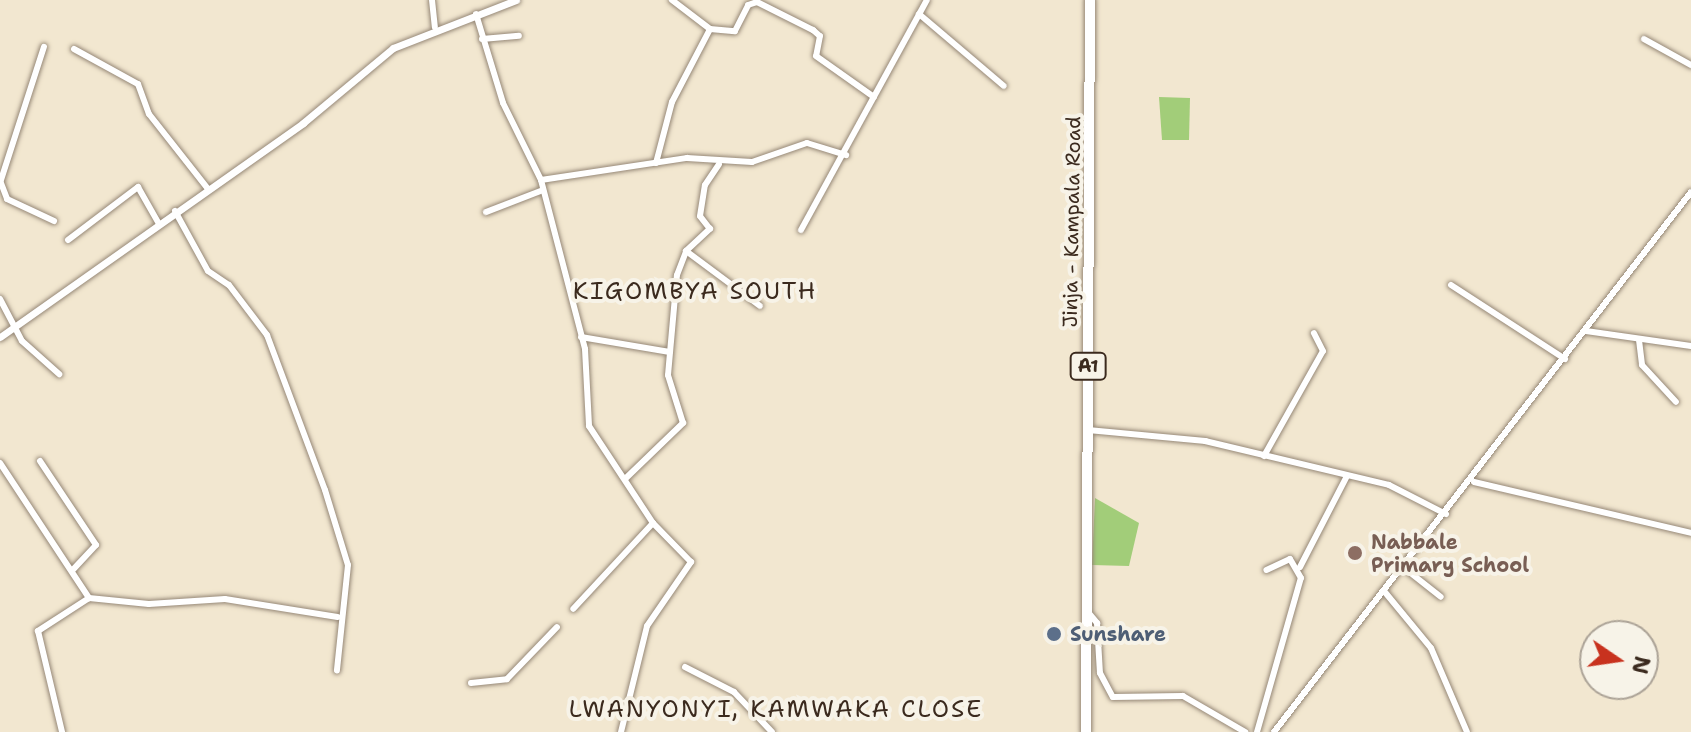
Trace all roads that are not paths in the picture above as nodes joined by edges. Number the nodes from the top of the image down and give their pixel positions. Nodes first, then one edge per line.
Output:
1 (432, 0) edge
2 (516, 0) edge
3 (672, 0) edge
4 (927, 0) edge
5 (1090, 0) edge
6 (476, 14) junction
7 (919, 14) junction
8 (435, 27) junction
9 (710, 29) junction
10 (519, 36) dead end
11 (482, 39) junction
12 (1644, 39) dead end
13 (44, 47) dead end
14 (74, 49) dead end
15 (1691, 65) edge
16 (1004, 86) dead end
17 (874, 97) junction
18 (846, 155) junction
19 (656, 163) junction
20 (719, 164) junction
21 (541, 180) junction
22 (0, 183) edge
23 (208, 189) junction
24 (543, 190) junction
25 (1691, 192) edge
26 (175, 211) junction
27 (486, 212) dead end
28 (54, 221) dead end
29 (159, 224) junction
30 (801, 230) dead end
31 (68, 240) dead end
32 (686, 251) junction
33 (1451, 285) dead end
34 (0, 299) edge
35 (760, 306) dead end
36 (18, 326) junction
37 (1586, 331) junction
38 (1314, 333) dead end
39 (0, 337) edge
40 (581, 337) junction
41 (1639, 340) junction
42 (1691, 346) edge
43 (670, 352) junction
44 (1565, 359) junction
45 (59, 374) dead end
46 (1676, 402) dead end
47 (1088, 430) junction
48 (1264, 456) junction
49 (40, 461) dead end
50 (0, 463) edge
51 (1347, 476) junction
52 (625, 479) junction
53 (1474, 482) junction
54 (1446, 514) junction
55 (653, 523) junction
56 (1691, 533) edge
57 (1300, 567) junction
58 (1403, 567) junction
59 (74, 569) junction
60 (1266, 570) dead end
61 (1384, 591) junction
62 (1441, 597) dead end
63 (89, 598) junction
64 (573, 609) dead end
65 (1087, 611) junction
66 (338, 617) junction
67 (557, 627) dead end
68 (685, 667) dead end
69 (337, 670) dead end
70 (471, 683) dead end
71 (62, 732) edge
72 (621, 732) edge
73 (772, 732) edge
74 (1086, 732) edge
75 (1245, 732) edge
76 (1257, 732) edge
77 (1274, 732) edge
78 (1467, 732) edge

1 - 8 street
2 - 6 street
3 - 9 street
4 - 7 street
5 - 47 highway, Jinja - Kampala Road / A1
6 - 8 street
6 - 11 street
7 - 16 street
7 - 17 street
8 - 23 street
9 - 17 street
9 - 19 street
10 - 11 street
11 - 21 street
12 - 15 street
13 - 22 street
14 - 23 street
17 - 18 street
18 - 20 street
18 - 30 street
19 - 20 street
19 - 21 street
20 - 32 street
21 - 24 street
22 - 28 street
23 - 26 street
24 - 27 street
24 - 40 street
25 - 37 street
26 - 29 street
26 - 66 street
29 - 31 street
29 - 36 street
32 - 35 street
32 - 43 street
33 - 44 street
34 - 36 street
36 - 39 street
36 - 45 street
37 - 41 street
37 - 44 street
38 - 48 street
40 - 43 street
40 - 52 street
41 - 42 street
41 - 46 street
43 - 52 street
44 - 53 street
47 - 48 street
47 - 65 highway, Jinja - Kampala Road / A1
48 - 51 street
49 - 59 street
50 - 59 street
51 - 54 street
51 - 57 street
52 - 55 street
53 - 54 street
53 - 56 street
54 - 58 street
55 - 64 street
55 - 72 street
57 - 60 street
57 - 76 street
58 - 61 street
58 - 62 street
59 - 63 street
61 - 77 street
61 - 78 street
63 - 66 street
63 - 71 street
65 - 74 highway, Jinja - Kampala Road / A1
65 - 75 street
66 - 69 street
67 - 70 street
68 - 73 street

